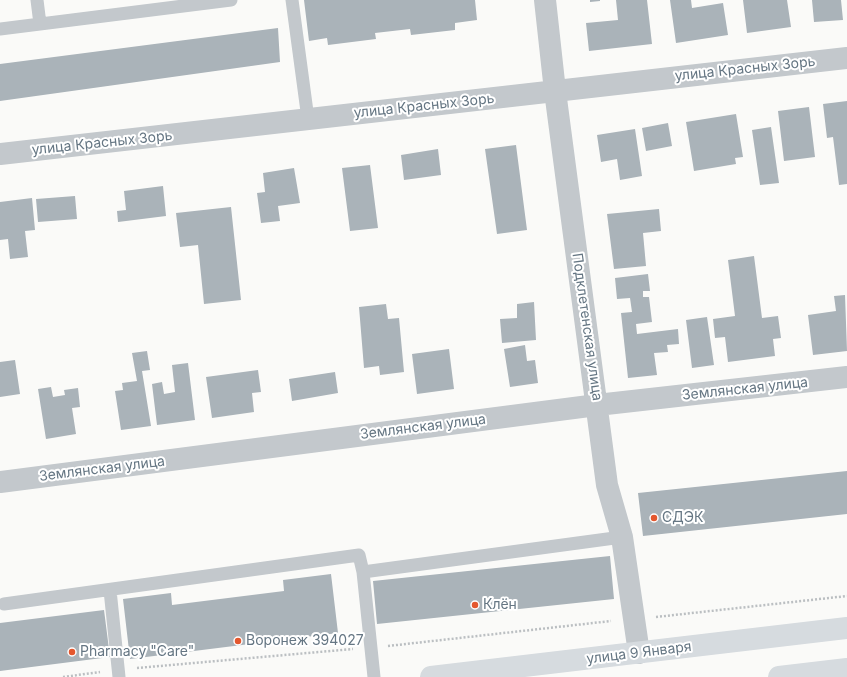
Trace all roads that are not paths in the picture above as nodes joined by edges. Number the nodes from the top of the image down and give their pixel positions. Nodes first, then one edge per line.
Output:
1 (37, 0) edge
2 (231, 0) edge
3 (292, 0) edge
4 (545, 0) edge
5 (40, 24) junction
6 (0, 29) edge
7 (847, 58) edge
8 (555, 91) junction
9 (308, 119) junction
10 (0, 154) edge
11 (847, 377) edge
12 (597, 405) junction
13 (0, 482) edge
14 (622, 537) junction
15 (363, 572) junction
16 (110, 590) junction
17 (4, 604) dead end
18 (847, 628) edge
19 (639, 652) junction
20 (847, 669) edge
21 (119, 673) edge
22 (374, 677) edge
23 (431, 677) edge
24 (779, 677) edge

1 - 5 lane
2 - 5 lane
3 - 9 lane
4 - 8 street, Подклетенская улица
5 - 6 lane
7 - 8 street, улица Красных Зорь
8 - 9 street, улица Красных Зорь
8 - 12 street, Подклетенская улица
9 - 10 street, улица Красных Зорь
11 - 12 street, Землянская улица
12 - 13 street, Землянская улица
12 - 14 street, Подклетенская улица
14 - 15 lane
14 - 19 street, Подклетенская улица
15 - 16 lane
15 - 22 lane
16 - 17 lane
16 - 21 lane
18 - 19 main road, улица 9 Января
19 - 23 main road, улица 9 Января
20 - 24 main road

